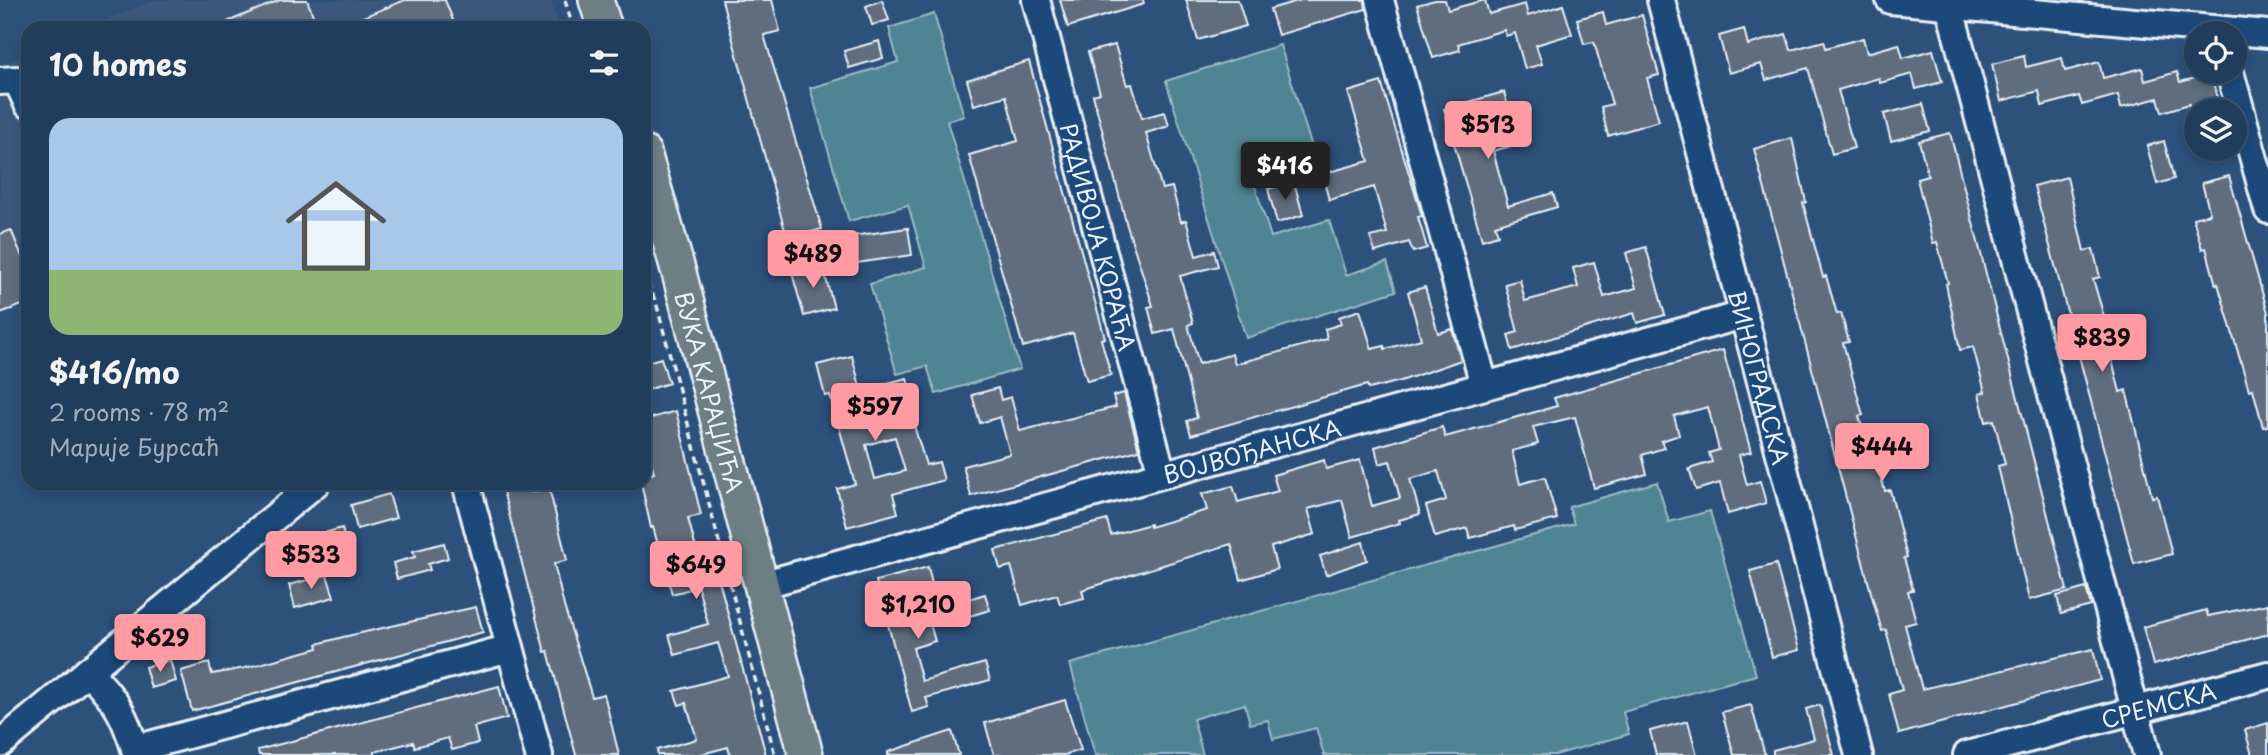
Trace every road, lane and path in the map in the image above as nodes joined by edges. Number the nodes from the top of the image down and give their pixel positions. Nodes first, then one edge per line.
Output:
1 (565, 0) edge
2 (596, 0) edge
3 (1036, 0) edge
4 (1380, 0) edge
5 (1661, 0) edge
6 (1890, 0) edge
7 (1949, 5) junction
8 (571, 21) edge
9 (604, 21) edge
10 (2184, 28) edge
11 (2247, 33) edge
12 (2268, 34) edge
13 (0, 81) edge
14 (2233, 84) edge
15 (21, 89) edge
16 (651, 206) edge
17 (2268, 210) edge
18 (651, 290) edge
19 (1743, 316) junction
20 (1484, 385) junction
21 (1162, 474) junction
22 (308, 490) edge
23 (468, 490) edge
24 (761, 585) junction
25 (510, 648) junction
26 (88, 671) junction
27 (2268, 675) edge
28 (2135, 710) junction
29 (0, 744) edge
30 (136, 752) edge
31 (539, 755) edge
32 (775, 755) edge
33 (806, 755) edge
34 (1859, 755) edge
35 (1967, 755) edge
36 (2147, 755) edge

1 - 8 path
2 - 9 main road
3 - 21 street, РАДИВОЈА КОРАЋА
4 - 20 street
5 - 19 street, ВИНОГРАДСКА
6 - 7 street
7 - 10 street
7 - 28 street
11 - 12 street
13 - 15 street
14 - 17 street
16 - 24 main road, ВУКА КАРАЏИЋА
18 - 32 path
19 - 20 street, ВОЈВОЂАНСКА
19 - 34 street, ВИНОГРАДСКА
20 - 21 street, ВОЈВОЂАНСКА
21 - 24 street, ВОЈВОЂАНСКА
22 - 26 street
23 - 25 street
24 - 33 main road, ВУКА КАРАЏИЋА
25 - 30 street
25 - 31 street
26 - 29 street
26 - 30 street
27 - 28 street, СРЕМСКА
28 - 35 street, СРЕМСКА
28 - 36 street

